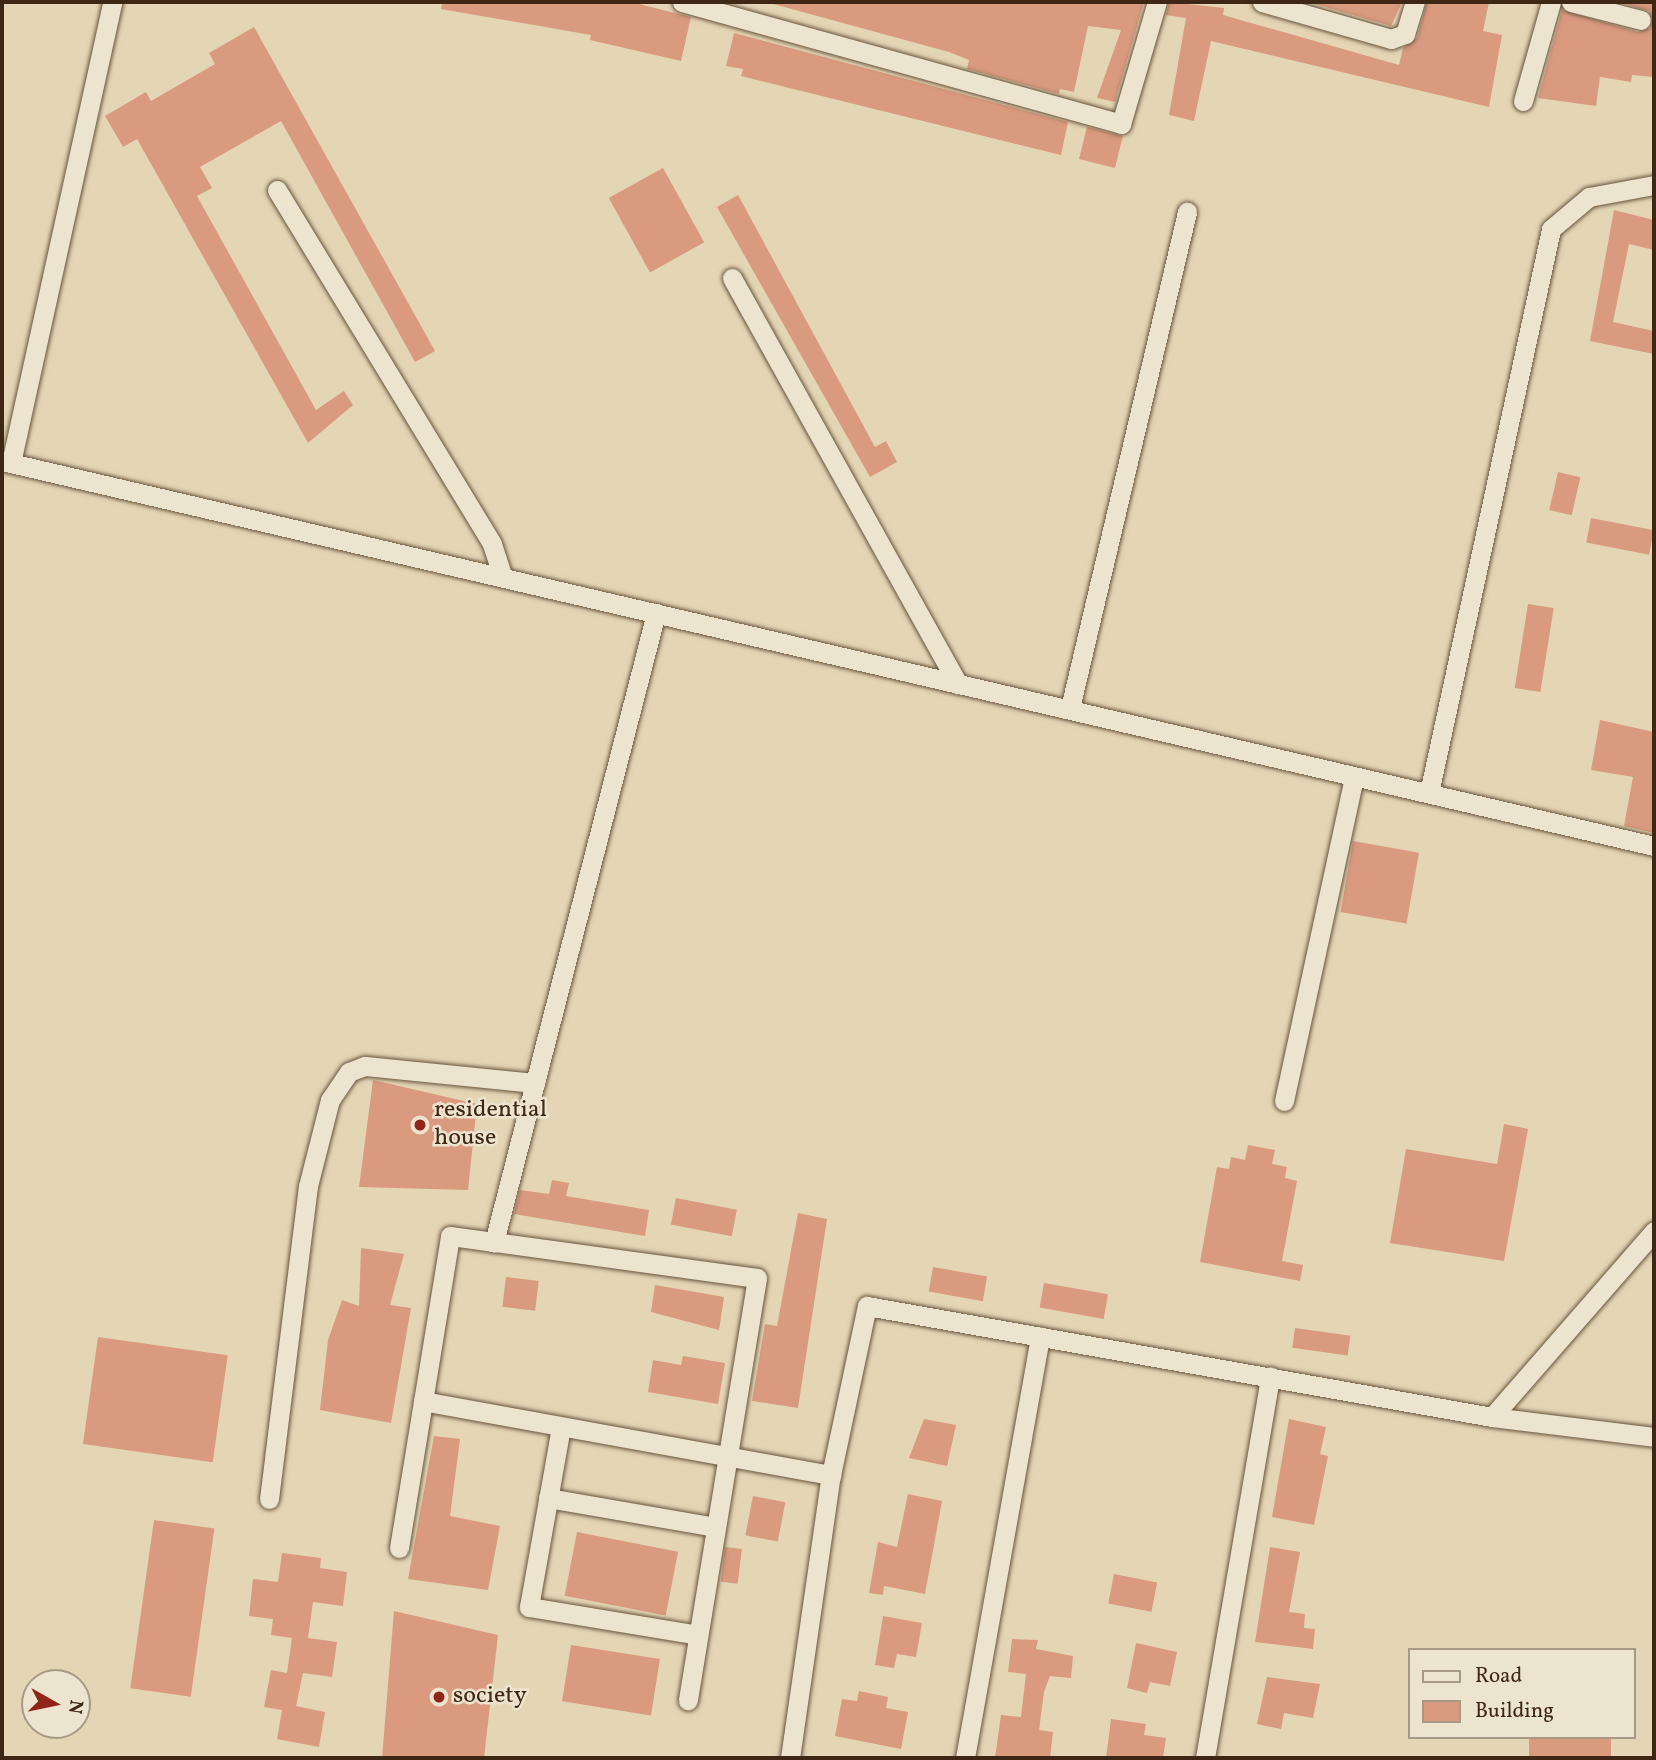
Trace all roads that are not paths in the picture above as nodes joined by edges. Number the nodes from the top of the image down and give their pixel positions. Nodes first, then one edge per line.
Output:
1 (112, 2) edge
2 (682, 2) edge
3 (1157, 2) edge
4 (1262, 2) edge
5 (1415, 2) edge
6 (1551, 2) edge
7 (1571, 2) edge
8 (1641, 20) dead end
9 (1523, 102) dead end
10 (1654, 186) edge
11 (277, 190) dead end
12 (1187, 212) dead end
13 (732, 278) dead end
14 (6, 462) edge
15 (503, 578) junction
16 (656, 613) junction
17 (958, 684) junction
18 (1070, 708) junction
19 (1354, 776) junction
20 (1429, 793) junction
21 (1654, 846) edge
22 (535, 1083) junction
23 (1283, 1101) dead end
24 (1654, 1231) edge
25 (494, 1242) junction
26 (1040, 1337) junction
27 (1270, 1377) junction
28 (423, 1401) junction
29 (1492, 1417) junction
30 (561, 1427) junction
31 (1654, 1437) edge
32 (727, 1456) junction
33 (831, 1475) junction
34 (548, 1498) junction
35 (269, 1499) dead end
36 (716, 1527) junction
37 (399, 1548) dead end
38 (698, 1635) junction
39 (688, 1700) dead end
40 (790, 1758) edge
41 (965, 1758) edge
42 (1205, 1758) edge

1 - 14 street
2 - 3 street
4 - 5 street
6 - 9 street
7 - 8 street
10 - 20 street
11 - 15 street
12 - 18 street
13 - 17 street
14 - 15 street
15 - 16 street
16 - 17 street
16 - 22 street
17 - 18 street
18 - 19 street
19 - 20 street
19 - 23 street
20 - 21 street
22 - 25 street
22 - 35 street
24 - 29 street
25 - 28 street
25 - 32 street
26 - 27 street
26 - 33 street
26 - 41 street
27 - 29 street
27 - 42 street
28 - 30 street
28 - 37 street
29 - 31 street
30 - 32 street
30 - 34 street
32 - 33 street
32 - 36 street
33 - 40 street
34 - 36 street
34 - 38 street
36 - 38 street
38 - 39 street

